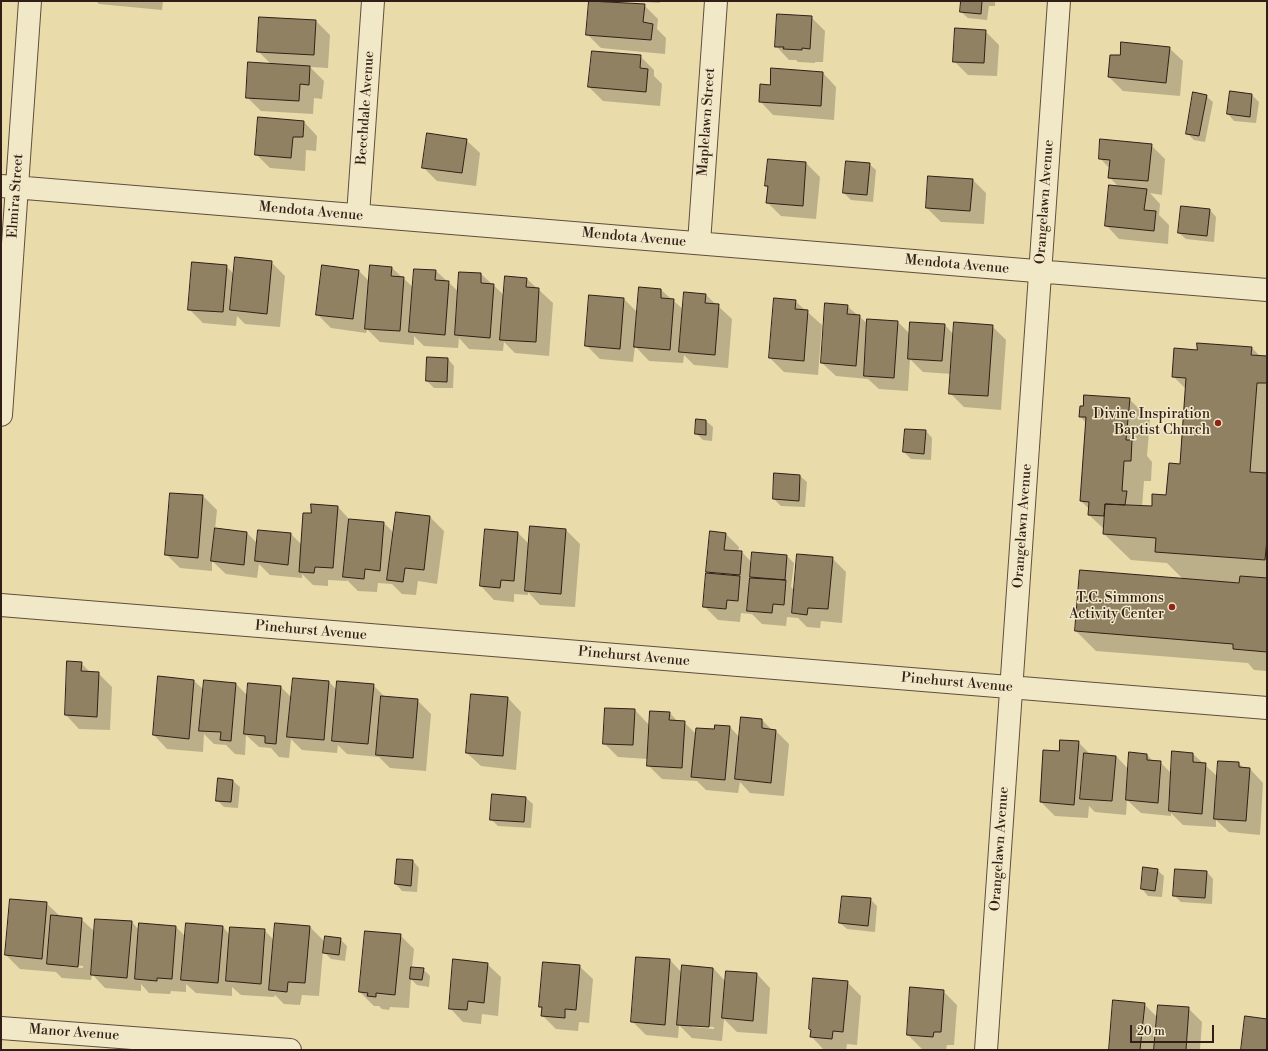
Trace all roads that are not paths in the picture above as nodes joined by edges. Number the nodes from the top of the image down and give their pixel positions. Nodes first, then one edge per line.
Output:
1 (30, 1) edge
2 (373, 1) edge
3 (716, 1) edge
4 (1059, 1) edge
5 (9, 187) edge
6 (358, 215) junction
7 (699, 244) junction
8 (1040, 271) junction
9 (1267, 290) edge
10 (1, 415) edge
11 (1, 605) edge
12 (1012, 688) junction
13 (1267, 708) edge
14 (1, 1028) edge
15 (290, 1050) edge
16 (986, 1050) edge

1 - 5 street, Elmira Street
2 - 6 street, Beechdale Avenue
3 - 7 street, Maplelawn Street
4 - 8 street, Orangelawn Avenue
5 - 6 street, Mendota Avenue
5 - 10 street, Elmira Street
6 - 7 street, Mendota Avenue
7 - 8 street, Mendota Avenue
8 - 9 street, Mendota Avenue
8 - 12 street, Orangelawn Avenue
11 - 12 street, Pinehurst Avenue
12 - 13 street, Pinehurst Avenue
12 - 16 street, Orangelawn Avenue
14 - 15 street, Manor Avenue

